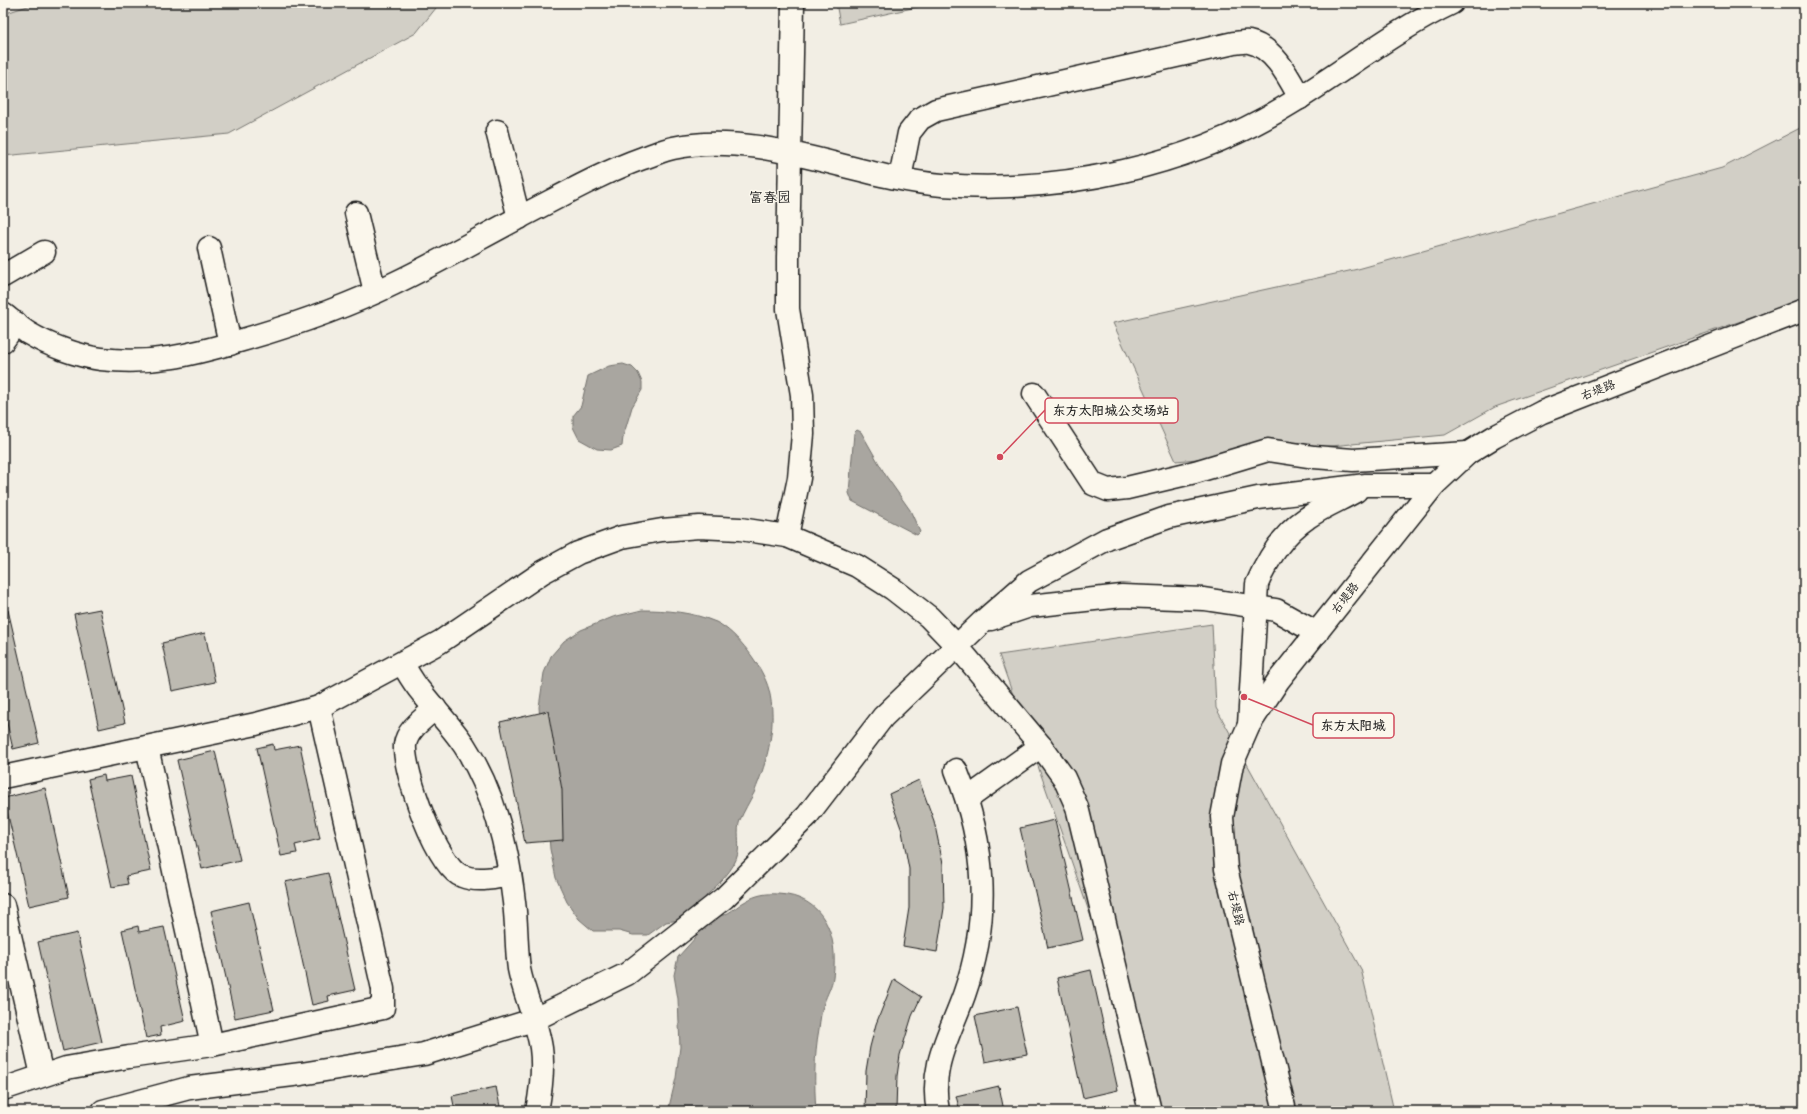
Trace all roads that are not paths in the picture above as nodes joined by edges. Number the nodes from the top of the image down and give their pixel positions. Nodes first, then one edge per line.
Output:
1 (793, 3) edge
2 (1452, 3) edge
3 (1300, 98) junction
4 (497, 131) dead end
5 (790, 154) junction
6 (900, 178) junction
7 (356, 212) dead end
8 (519, 218) junction
9 (208, 248) dead end
10 (44, 252) dead end
11 (3, 276) edge
12 (375, 292) junction
13 (1804, 310) edge
14 (9, 318) edge
15 (3, 342) edge
16 (230, 344) junction
17 (1034, 394) dead end
18 (1468, 453) junction
19 (1366, 485) junction
20 (1434, 485) junction
21 (787, 536) junction
22 (1256, 607) junction
23 (982, 622) junction
24 (1317, 633) junction
25 (957, 646) junction
26 (402, 663) junction
27 (319, 707) junction
28 (435, 708) junction
29 (1249, 725) junction
30 (1041, 746) junction
31 (147, 747) junction
32 (956, 770) dead end
33 (3, 777) edge
34 (967, 799) junction
35 (510, 875) junction
36 (3, 904) edge
37 (6, 933) edge
38 (533, 1020) junction
39 (212, 1045) junction
40 (42, 1075) junction
41 (3, 1089) edge
42 (103, 1111) edge
43 (537, 1111) edge
44 (938, 1111) edge
45 (1150, 1111) edge
46 (1285, 1111) edge

1 - 5 street
2 - 3 street
3 - 6 street
3 - 6 street
4 - 8 street
5 - 6 street
5 - 8 street
5 - 21 street
7 - 12 street
8 - 12 street
9 - 16 street
10 - 11 street
12 - 16 street
13 - 18 street, 右堤路
14 - 15 street
14 - 16 street
17 - 18 street
18 - 20 street, 右堤路
19 - 20 street
19 - 22 street
19 - 23 street
20 - 24 street, 右堤路
21 - 25 street
21 - 26 street
22 - 23 street
22 - 24 street
22 - 29 street
23 - 25 street
24 - 29 street, 右堤路
25 - 30 street
25 - 38 street
26 - 27 street
26 - 28 street
27 - 31 street
27 - 39 street
28 - 35 street
28 - 35 street
29 - 46 street, 右堤路
30 - 34 street
30 - 45 street
31 - 33 street
31 - 39 street
32 - 34 street
34 - 44 street
35 - 38 street
36 - 37 street
37 - 40 street
38 - 42 street
38 - 43 street
39 - 40 street
40 - 41 street

